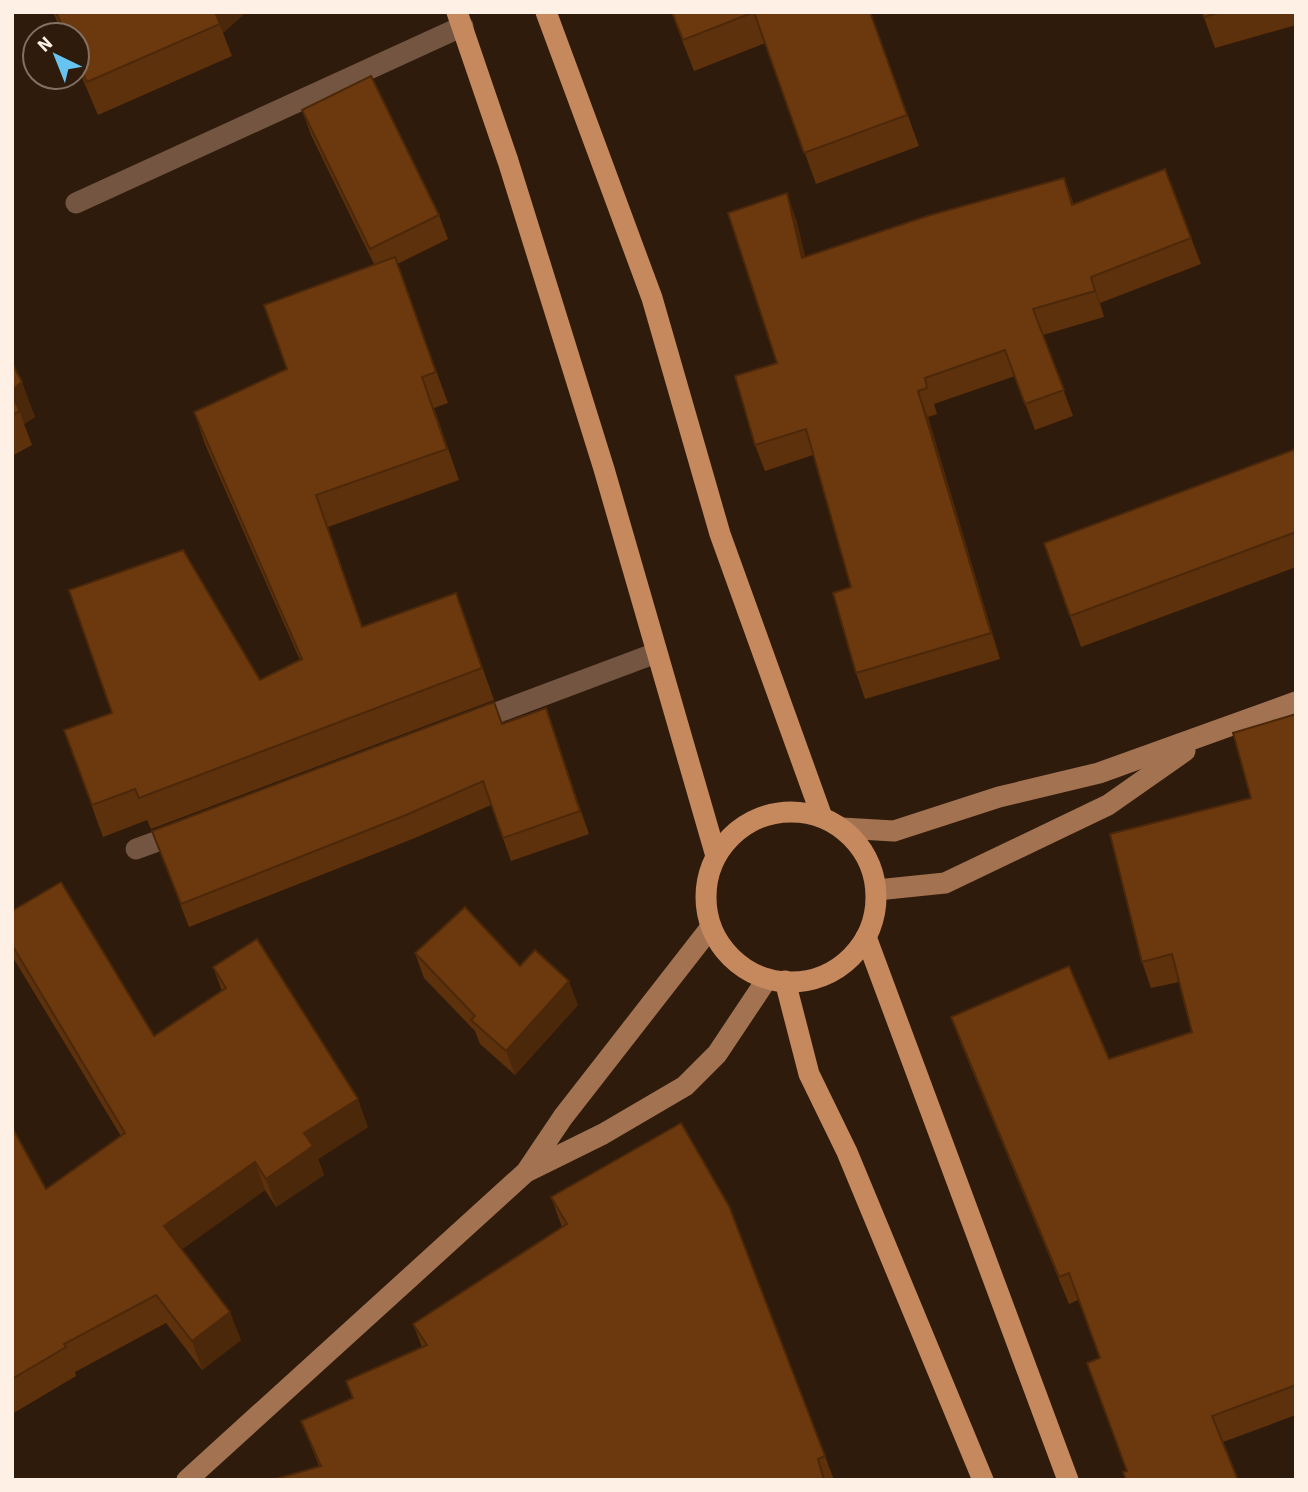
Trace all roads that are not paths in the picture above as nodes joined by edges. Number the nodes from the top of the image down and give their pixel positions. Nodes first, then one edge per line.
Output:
1 (546, 12) edge
2 (460, 19) edge
3 (76, 203) dead end
4 (656, 653) junction
5 (1296, 702) edge
6 (448, 731) edge
7 (1207, 736) junction
8 (822, 817) junction
9 (201, 825) edge
10 (842, 828) junction
11 (136, 849) dead end
12 (716, 856) junction
13 (877, 890) junction
14 (711, 927) junction
15 (866, 937) junction
16 (776, 980) junction
17 (526, 1172) junction
18 (187, 1480) edge
19 (983, 1480) edge
20 (1068, 1480) edge

1 - 8 main road
2 - 3 street
2 - 4 main road
4 - 6 street
4 - 12 main road
5 - 7 street
7 - 10 street
7 - 13 street
8 - 10 main road
8 - 12 main road
9 - 11 street
10 - 13 main road
12 - 14 main road
13 - 15 main road
14 - 16 main road
14 - 17 street
15 - 16 main road
15 - 20 main road
16 - 17 street
16 - 19 main road
17 - 18 street

